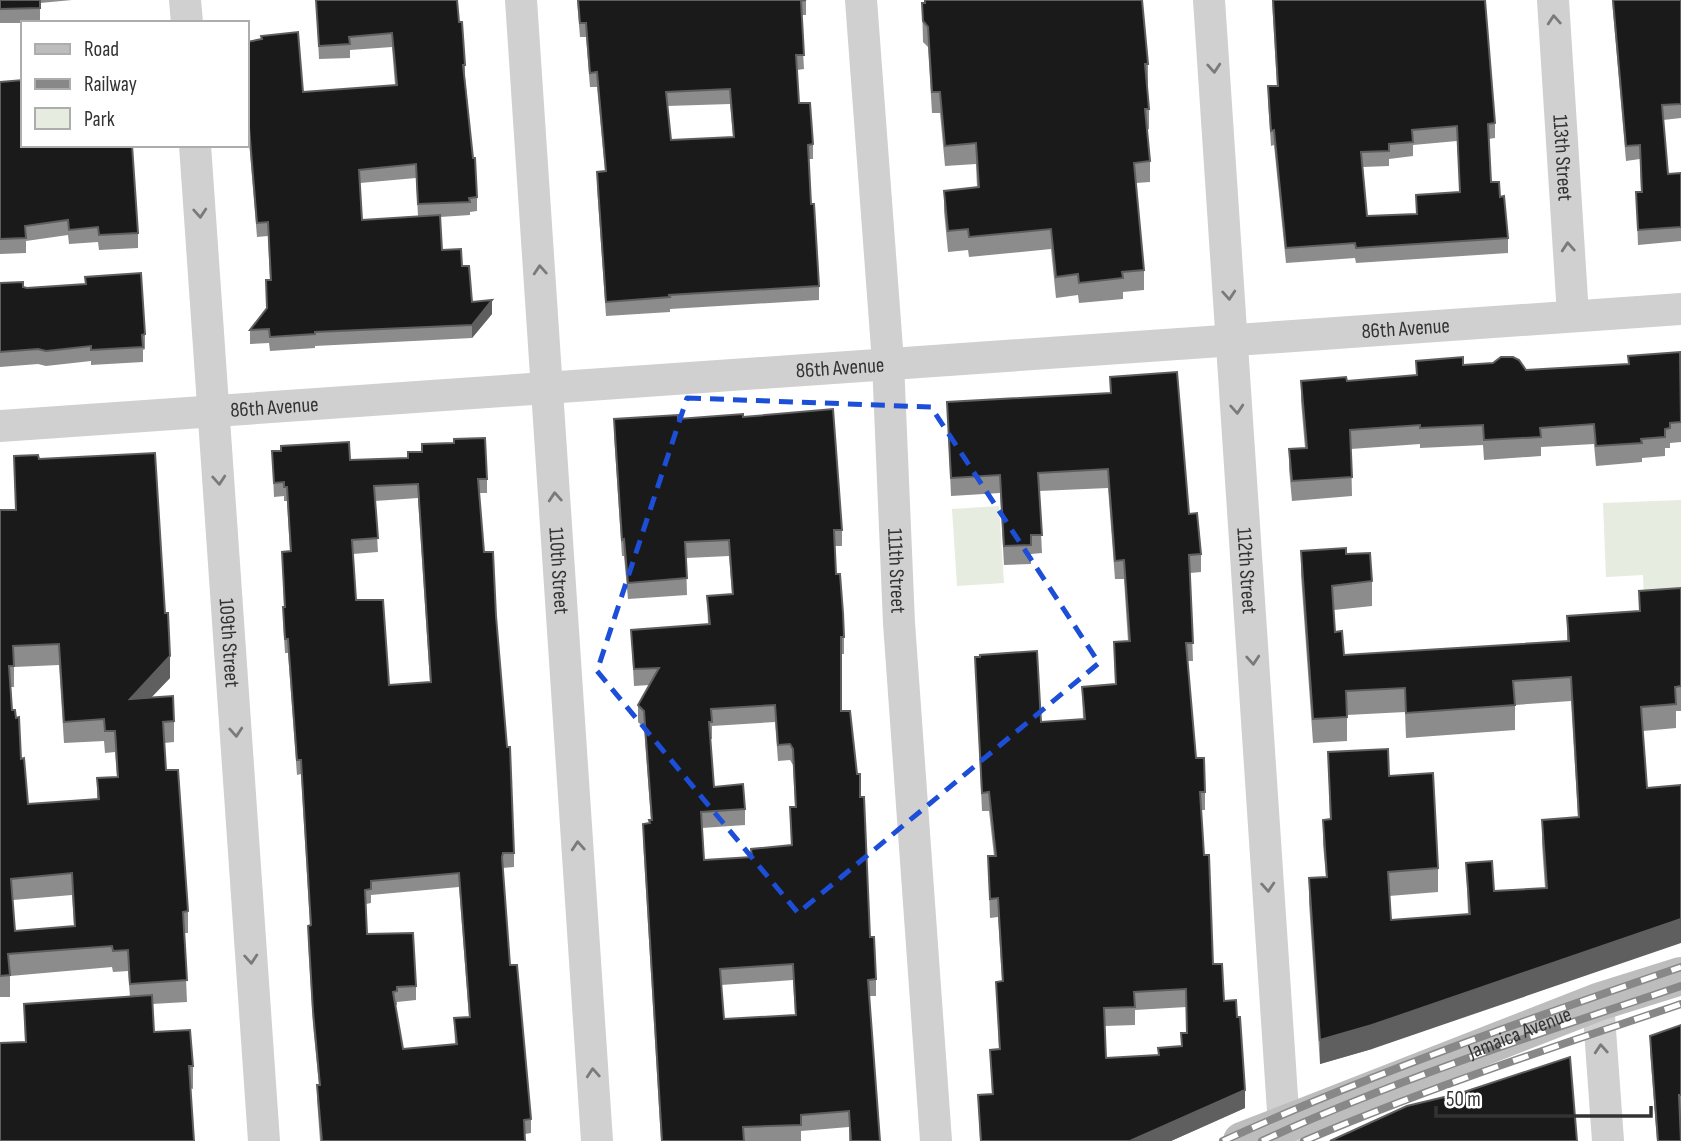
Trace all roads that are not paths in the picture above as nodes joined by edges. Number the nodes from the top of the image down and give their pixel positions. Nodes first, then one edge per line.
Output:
1 (185, 0) edge
2 (522, 0) edge
3 (861, 0) edge
4 (1209, 0) edge
5 (1553, 0) edge
6 (187, 21) edge
7 (195, 147) edge
8 (1681, 309) edge
9 (1573, 315) junction
10 (1232, 341) junction
11 (888, 362) junction
12 (548, 387) junction
13 (214, 412) junction
14 (0, 426) edge
15 (1681, 976) edge
16 (1598, 1002) junction
17 (1284, 1132) edge
18 (264, 1141) edge
19 (597, 1141) edge
20 (936, 1141) edge
21 (1242, 1141) edge
22 (1608, 1141) edge

1 - 6 street
12 -> 2 street, 110th Street
3 - 11 street, 111th Street
4 -> 10 street, 112th Street
9 -> 5 street, 113th Street
7 -> 13 street, 109th Street
8 - 9 street, 86th Avenue
9 - 10 street, 86th Avenue
10 - 11 street, 86th Avenue
10 -> 17 street, 112th Street
11 - 12 street, 86th Avenue
11 - 20 street, 111th Street
12 - 13 street, 86th Avenue
19 -> 12 street, 110th Street
13 - 14 street, 86th Avenue
13 -> 18 street, 109th Street
15 - 16 main road, Jamaica Avenue
16 - 17 main road, Jamaica Avenue
22 -> 16 street
17 - 21 main road, Jamaica Avenue

